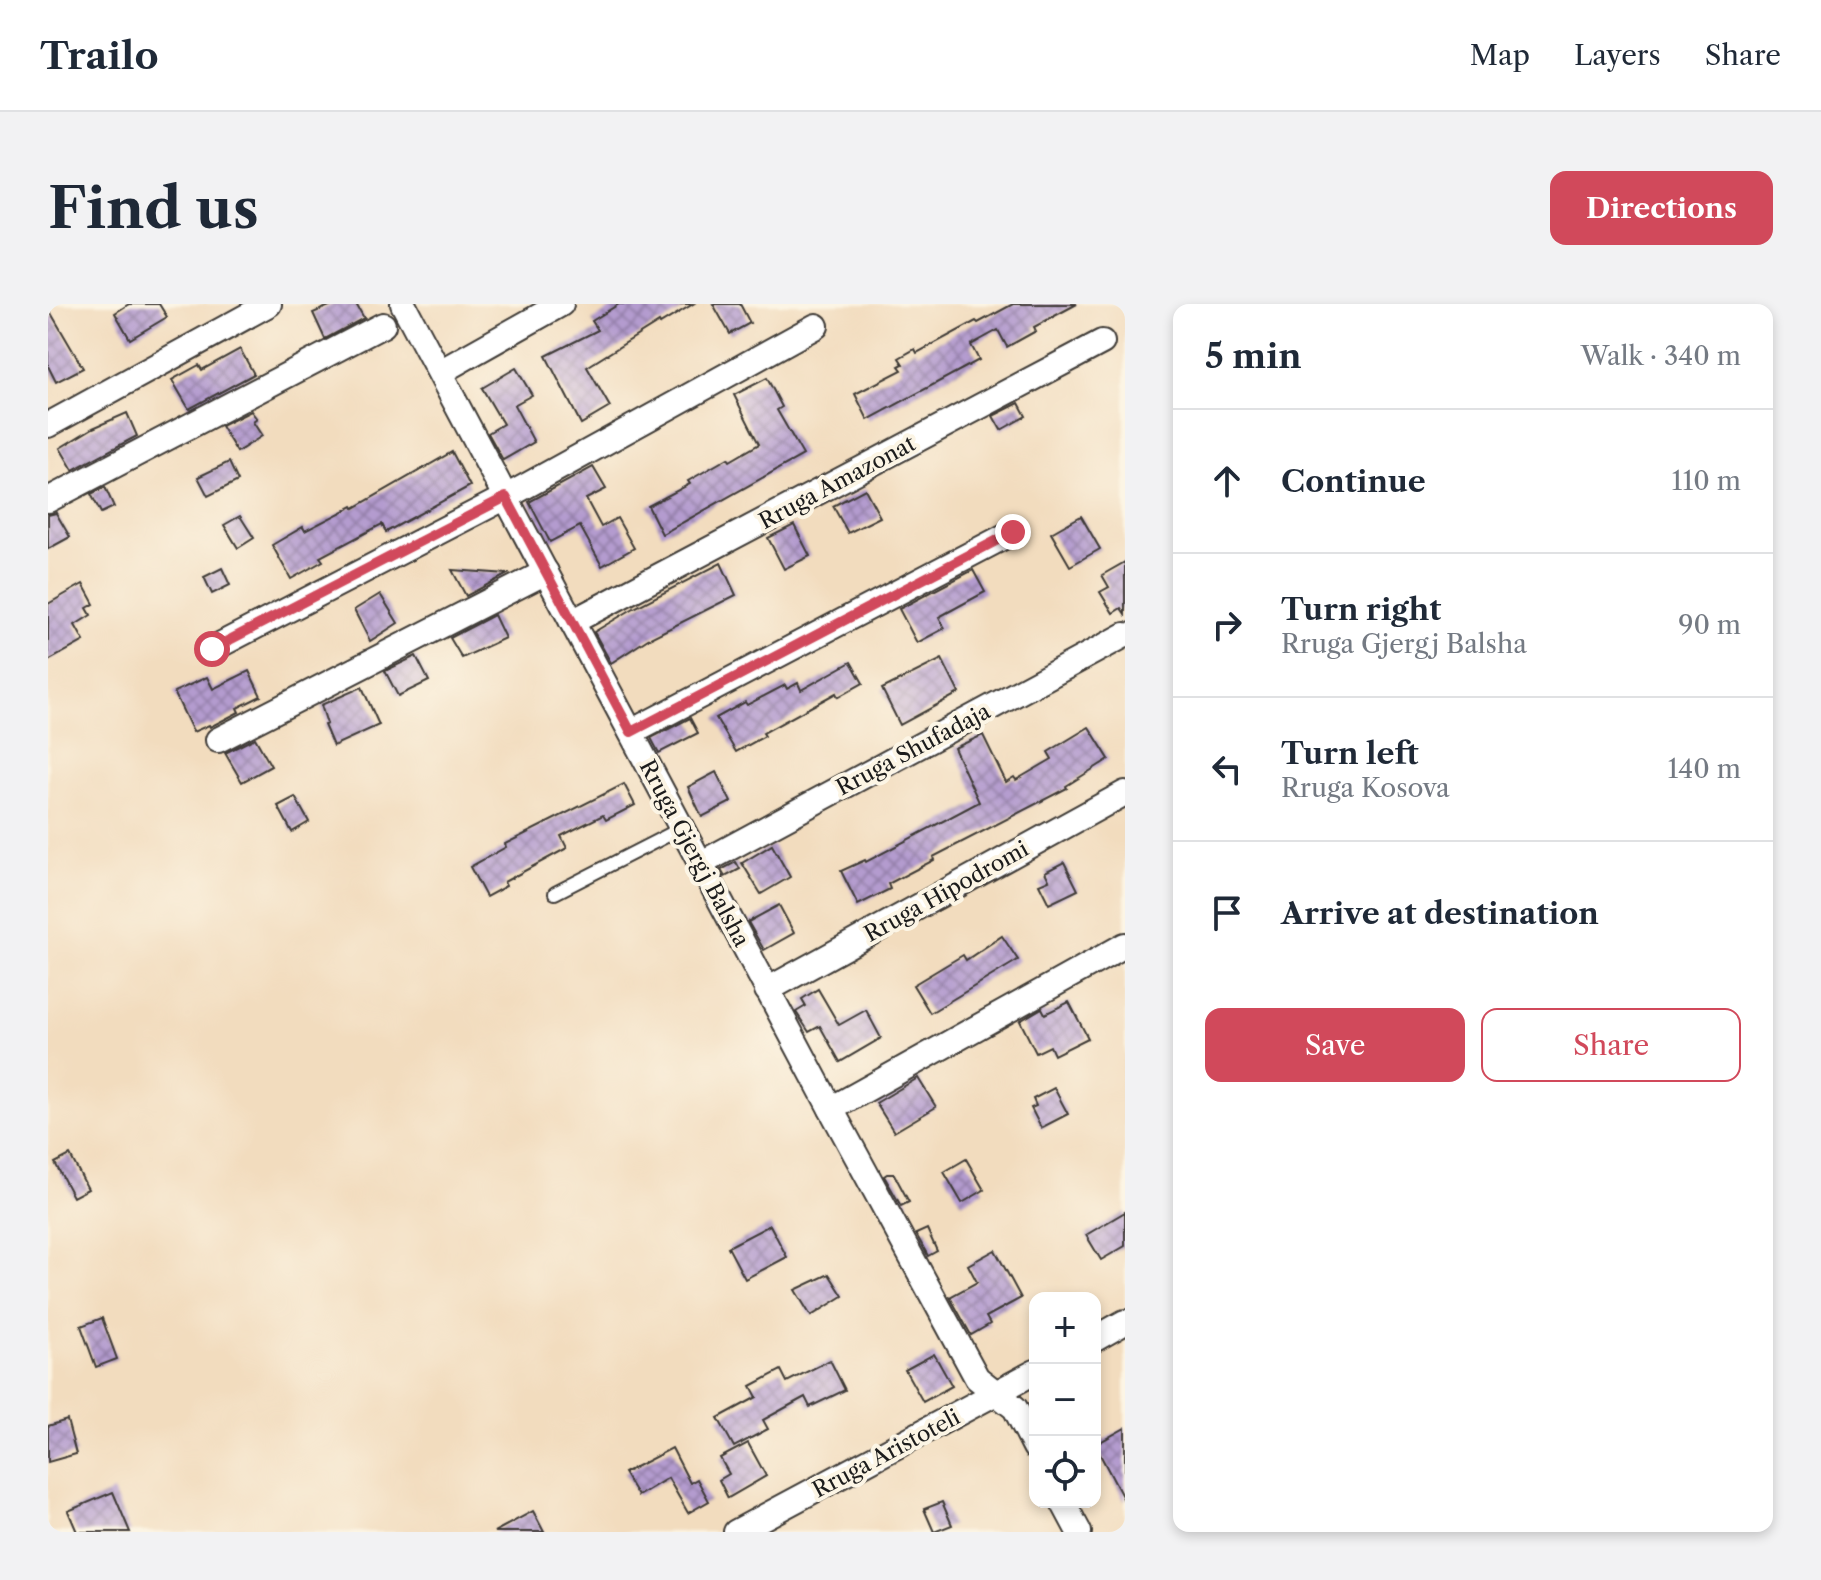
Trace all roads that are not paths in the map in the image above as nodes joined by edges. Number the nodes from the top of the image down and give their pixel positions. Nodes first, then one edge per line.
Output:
1 (269, 304) edge
2 (403, 304) edge
3 (561, 304) edge
4 (383, 325) dead end
5 (816, 326) dead end
6 (1102, 342) dead end
7 (440, 372) junction
8 (48, 425) edge
9 (506, 497) junction
10 (48, 500) edge
11 (1013, 532) dead end
12 (546, 572) junction
13 (572, 622) junction
14 (1125, 635) edge
15 (212, 649) dead end
16 (631, 732) junction
17 (218, 740) dead end
18 (1125, 793) edge
19 (682, 828) junction
20 (700, 864) junction
21 (555, 893) dead end
22 (1125, 945) edge
23 (767, 990) junction
24 (831, 1109) junction
25 (1125, 1322) edge
26 (1101, 1336) edge
27 (1029, 1375) edge
28 (996, 1394) junction
29 (1029, 1436) edge
30 (1066, 1508) edge
31 (736, 1532) edge
32 (1079, 1532) edge

1 - 8 street
2 - 7 street, Rruga Gjergj Balsha
3 - 7 street
4 - 10 street
5 - 9 street
6 - 13 street, Rruga Amazonat
7 - 9 street, Rruga Gjergj Balsha
9 - 12 street, Rruga Gjergj Balsha
9 - 15 street
11 - 16 street
12 - 13 street, Rruga Gjergj Balsha
12 - 17 street
13 - 16 street, Rruga Gjergj Balsha
14 - 20 street, Rruga Shufadaja
16 - 19 street, Rruga Gjergj Balsha
18 - 23 street, Rruga Hipodromi
19 - 20 street, Rruga Gjergj Balsha
19 - 21 lane
20 - 23 street, Rruga Gjergj Balsha
22 - 24 street
23 - 24 street, Rruga Gjergj Balsha
24 - 28 street, Rruga Gjergj Balsha
25 - 26 street
27 - 28 street, Rruga Aristoteli
28 - 29 street, Rruga Gjergj Balsha
28 - 31 street, Rruga Aristoteli
30 - 32 street

